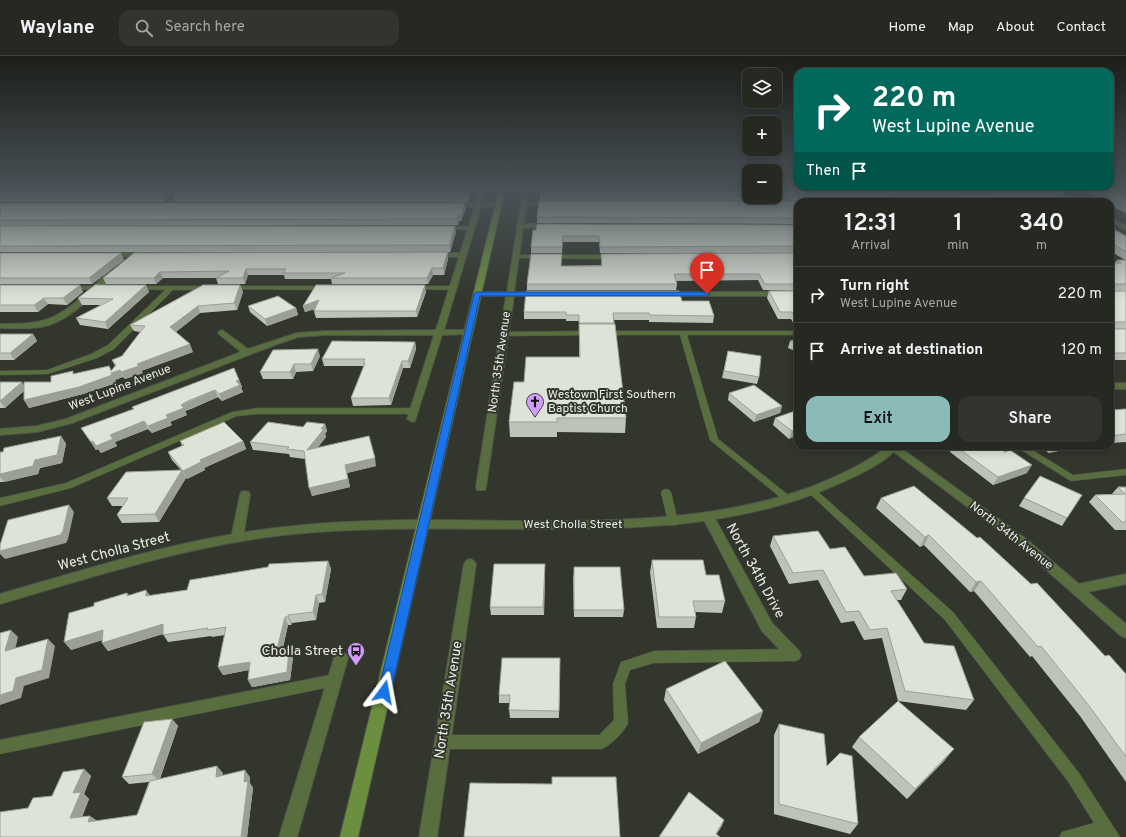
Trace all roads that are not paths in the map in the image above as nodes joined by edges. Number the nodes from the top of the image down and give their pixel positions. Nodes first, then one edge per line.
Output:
1 (493, 226) edge
2 (520, 226) edge
3 (440, 228) edge
4 (471, 228) joint
5 (135, 255) junction
6 (151, 255) edge
7 (424, 255) edge
8 (463, 255) junction
9 (103, 256) edge
10 (617, 256) edge
11 (515, 257) junction
12 (63, 288) edge
13 (95, 288) junction
14 (110, 288) edge
15 (125, 288) edge
16 (171, 288) junction
17 (215, 288) edge
18 (222, 288) edge
19 (329, 288) edge
20 (406, 288) edge
21 (453, 288) junction
22 (477, 294) junction
23 (509, 294) junction
24 (548, 294) edge
25 (658, 294) edge
26 (794, 294) edge
27 (0, 326) edge
28 (222, 332) dead end
29 (440, 332) junction
30 (468, 332) junction
31 (683, 333) junction
32 (794, 333) edge
33 (504, 336) junction
34 (636, 340) dead end
35 (246, 352) junction
36 (0, 373) edge
37 (1114, 386) edge
38 (1126, 386) edge
39 (414, 415) joint
40 (0, 432) edge
41 (888, 450) edge
42 (897, 450) edge
43 (1026, 450) edge
44 (1126, 472) edge
45 (481, 487) dead end
46 (812, 491) junction
47 (666, 492) dead end
48 (245, 495) dead end
49 (789, 500) junction
50 (0, 502) edge
51 (709, 518) junction
52 (673, 522) junction
53 (424, 525) junction
54 (237, 538) junction
55 (470, 564) dead end
56 (1126, 579) edge
57 (1077, 588) junction
58 (0, 599) edge
59 (1126, 632) edge
60 (794, 655) joint
61 (341, 658) dead end
62 (335, 680) junction
63 (443, 742) junction
64 (0, 747) edge
65 (1109, 833) edge
66 (288, 837) edge
67 (350, 837) edge
68 (428, 837) edge
69 (1067, 837) edge

1 - 22 main road
2 - 11 street, North 35th Avenue
3 - 4 lane
4 - 8 street
5 - 6 street
5 - 9 street
5 - 13 street
7 - 8 street
8 - 21 street
10 - 11 lane
11 - 23 street, North 35th Avenue
12 - 13 lane
13 - 14 lane
13 - 27 street
15 - 16 lane
16 - 17 lane
16 - 36 lane
18 - 19 lane
20 - 21 lane
21 - 29 street
22 - 23 street
22 - 30 main road
23 - 24 street
23 - 33 street, North 35th Avenue
25 - 26 street
28 - 35 street
29 - 30 street, West Lupine Avenue
29 - 35 street, West Lupine Avenue
29 - 39 street
30 - 53 main road
31 - 32 lane
31 - 33 lane
31 - 49 lane
33 - 34 lane
33 - 45 street, North 35th Avenue
35 - 40 street, West Lupine Avenue
37 - 38 street
39 - 50 lane
41 - 46 street, West Cholla Street
42 - 57 street, North 34th Avenue
43 - 44 lane
46 - 49 street, West Cholla Street
46 - 65 lane
47 - 52 lane
48 - 54 street
49 - 51 street, West Cholla Street
51 - 52 street, West Cholla Street
51 - 60 street, North 34th Drive
52 - 53 street, West Cholla Street
53 - 54 street, West Cholla Street
53 - 67 main road
54 - 58 street, West Cholla Street
55 - 63 street, North 35th Avenue
56 - 57 street
57 - 59 street, North 34th Avenue
60 - 63 lane
61 - 62 street
62 - 64 lane
62 - 66 street
63 - 68 street, North 35th Avenue
65 - 69 lane

